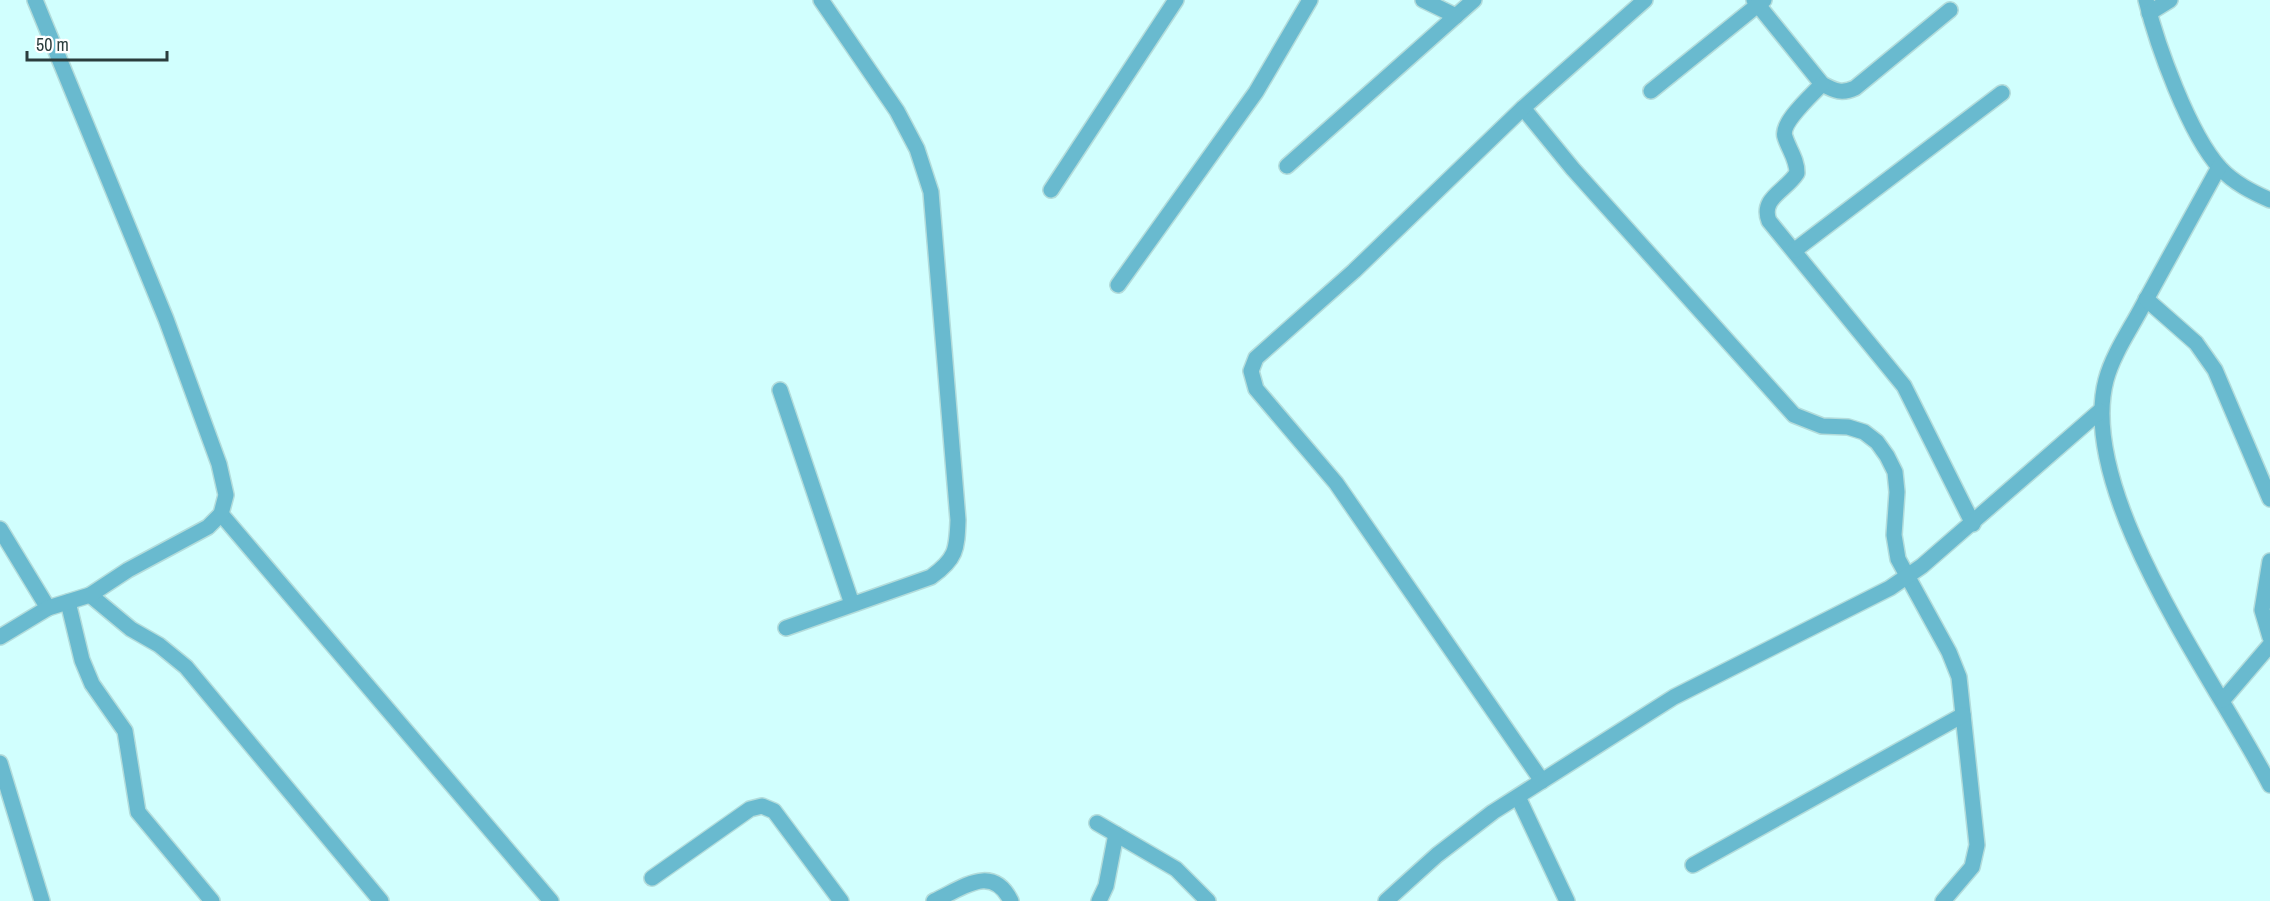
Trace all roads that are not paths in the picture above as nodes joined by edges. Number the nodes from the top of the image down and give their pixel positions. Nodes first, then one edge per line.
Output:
1 (35, 0) edge
2 (821, 0) edge
3 (1176, 0) edge
4 (1310, 0) edge
5 (1423, 0) edge
6 (1474, 0) edge
7 (1645, 0) edge
8 (2170, 0) edge
9 (1758, 2) edge
10 (2148, 6) edge
11 (1950, 10) dead end
12 (1456, 16) junction
13 (1822, 84) junction
14 (1651, 91) dead end
15 (2002, 93) dead end
16 (1523, 108) junction
17 (1287, 166) dead end
18 (2219, 167) junction
19 (1051, 190) dead end
20 (2270, 200) edge
21 (1795, 250) junction
22 (1118, 285) dead end
23 (2146, 299) junction
24 (780, 390) dead end
25 (2100, 411) junction
26 (2270, 499) edge
27 (222, 514) junction
28 (1973, 524) junction
29 (0, 529) edge
30 (2270, 561) edge
31 (1906, 577) junction
32 (90, 594) junction
33 (68, 602) junction
34 (852, 604) junction
35 (48, 608) junction
36 (786, 628) dead end
37 (0, 637) edge
38 (2270, 637) edge
39 (2270, 645) edge
40 (2223, 700) junction
41 (1963, 715) junction
42 (0, 764) edge
43 (1542, 781) junction
44 (2269, 781) edge
45 (1518, 796) junction
46 (1097, 823) dead end
47 (1116, 834) junction
48 (1693, 864) dead end
49 (652, 878) dead end
50 (42, 901) edge
51 (212, 901) edge
52 (381, 901) edge
53 (551, 901) edge
54 (841, 901) edge
55 (934, 901) edge
56 (1011, 901) edge
57 (1099, 901) edge
58 (1209, 901) edge
59 (1386, 901) edge
60 (1567, 901) edge
61 (1943, 901) edge

1 - 27 street
2 - 34 street
3 - 19 street
4 - 22 street
5 - 12 street
6 - 12 street
7 - 16 street
8 - 10 street
9 - 13 street
9 - 14 street
10 - 18 street
11 - 13 street
12 - 17 street
13 - 21 street
15 - 21 street
16 - 31 street
16 - 43 street
18 - 20 street
18 - 23 street
21 - 28 street
23 - 25 street
23 - 26 street
24 - 34 street
25 - 28 street
25 - 40 street
27 - 32 street
27 - 53 street
28 - 31 street
29 - 35 street
30 - 38 street
31 - 41 street
31 - 43 street
32 - 33 street
32 - 52 street
33 - 35 street
33 - 51 street
34 - 36 street
35 - 37 street
39 - 40 street
40 - 44 street
41 - 48 street
41 - 61 street
42 - 50 street
43 - 45 street
45 - 59 street
45 - 60 street
46 - 47 street
47 - 57 street
47 - 58 street
49 - 54 street
55 - 56 street

